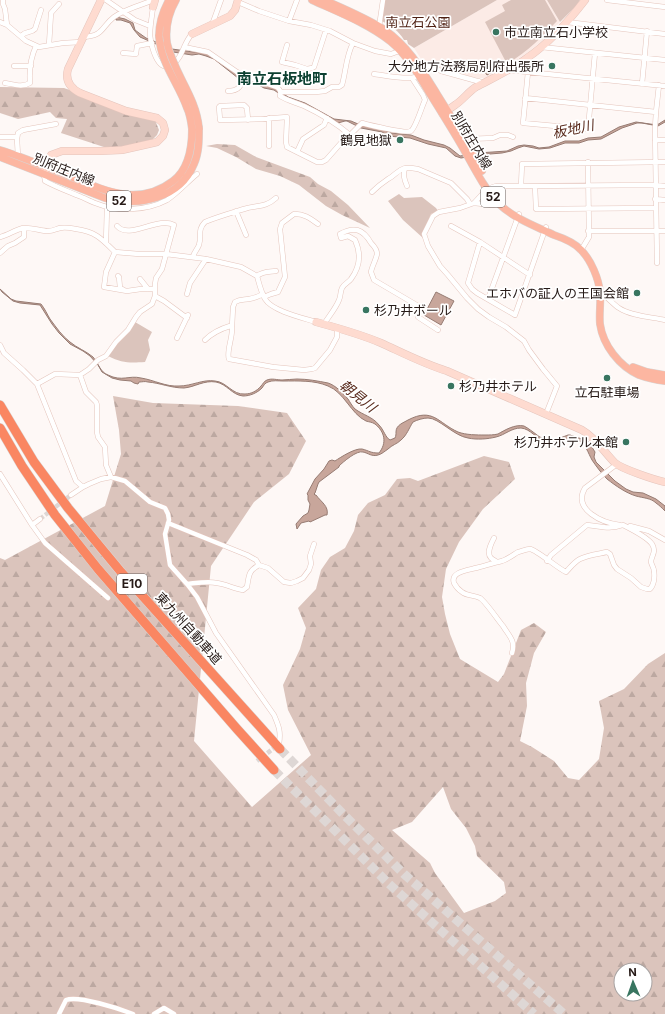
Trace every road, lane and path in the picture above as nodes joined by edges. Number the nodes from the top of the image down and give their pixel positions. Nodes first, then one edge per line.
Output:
1 (3, 0) edge
2 (101, 0) edge
3 (106, 0) edge
4 (169, 0) edge
5 (176, 0) edge
6 (221, 0) edge
7 (297, 0) edge
8 (312, 0) edge
9 (324, 0) edge
10 (383, 0) edge
11 (585, 0) edge
12 (606, 0) edge
13 (238, 1) edge
14 (154, 2) edge
15 (640, 2) edge
16 (59, 4) dead end
17 (665, 7) edge
18 (41, 10) dead end
19 (124, 12) junction
20 (289, 21) junction
21 (0, 22) edge
22 (567, 22) junction
23 (7, 24) junction
24 (212, 25) junction
25 (150, 26) junction
26 (326, 30) junction
27 (378, 30) junction
28 (647, 32) junction
29 (192, 34) joint
30 (665, 34) edge
31 (21, 36) junction
32 (82, 39) junction
33 (152, 43) junction
34 (353, 43) junction
35 (49, 45) junction
36 (287, 45) dead end
37 (36, 46) junction
38 (184, 47) junction
39 (541, 47) junction
40 (403, 50) junction
41 (123, 52) dead end
42 (595, 53) junction
43 (644, 58) junction
44 (665, 60) edge
45 (14, 66) dead end
46 (31, 66) junction
47 (508, 70) junction
48 (420, 72) junction
49 (528, 72) junction
50 (374, 74) dead end
51 (245, 76) junction
52 (593, 79) junction
53 (5, 83) dead end
54 (642, 84) junction
55 (481, 85) junction
56 (659, 86) junction
57 (665, 86) edge
58 (228, 91) dead end
59 (281, 92) junction
60 (525, 98) junction
61 (590, 104) junction
62 (445, 112) junction
63 (656, 112) junction
64 (269, 118) junction
65 (327, 118) junction
66 (248, 120) junction
67 (56, 124) dead end
68 (195, 128) junction
69 (350, 135) junction
70 (0, 137) edge
71 (18, 137) junction
72 (514, 137) dead end
73 (656, 140) junction
74 (665, 140) edge
75 (463, 143) junction
76 (269, 146) dead end
77 (0, 150) edge
78 (297, 152) junction
79 (18, 156) junction
80 (0, 157) edge
81 (588, 162) junction
82 (655, 162) junction
83 (665, 162) edge
84 (405, 168) junction
85 (45, 170) junction
86 (190, 180) dead end
87 (655, 185) junction
88 (406, 186) dead end
89 (521, 186) junction
90 (535, 186) junction
91 (588, 186) junction
92 (665, 186) edge
93 (489, 188) junction
94 (372, 192) dead end
95 (276, 198) dead end
96 (655, 199) junction
97 (665, 200) edge
98 (472, 203) junction
99 (499, 204) junction
100 (107, 207) junction
101 (588, 208) junction
102 (656, 208) junction
103 (236, 211) junction
104 (518, 216) junction
105 (318, 224) dead end
106 (117, 226) dead end
107 (451, 226) dead end
108 (24, 228) junction
109 (546, 229) junction
110 (656, 230) junction
111 (665, 230) edge
112 (588, 231) junction
113 (246, 235) dead end
114 (0, 237) edge
115 (480, 242) junction
116 (106, 243) junction
117 (583, 247) junction
118 (115, 252) junction
119 (0, 253) edge
120 (166, 254) junction
121 (194, 257) junction
122 (502, 257) junction
123 (206, 259) junction
124 (657, 263) dead end
125 (276, 272) dead end
126 (530, 275) junction
127 (118, 276) dead end
128 (257, 276) junction
129 (140, 279) dead end
130 (148, 289) junction
131 (155, 289) junction
132 (128, 291) junction
133 (187, 294) dead end
134 (604, 295) junction
135 (155, 296) junction
136 (263, 296) junction
137 (488, 300) junction
138 (665, 320) edge
139 (316, 322) joint
140 (324, 324) junction
141 (232, 327) junction
142 (337, 328) junction
143 (438, 330) dead end
144 (178, 338) dead end
145 (205, 340) dead end
146 (0, 346) edge
147 (2, 354) edge
148 (80, 375) junction
149 (665, 375) edge
150 (665, 381) edge
151 (37, 384) junction
152 (0, 405) edge
153 (546, 414) junction
154 (0, 428) edge
155 (616, 465) junction
156 (0, 474) edge
157 (111, 477) junction
158 (665, 482) edge
159 (83, 487) junction
160 (72, 495) tunnel mouth
161 (40, 519) tunnel mouth
162 (168, 523) junction
163 (32, 525) junction
164 (623, 526) junction
165 (494, 538) dead end
166 (665, 540) edge
167 (314, 544) dead end
168 (547, 561) junction
169 (497, 562) junction
170 (259, 565) junction
171 (187, 584) junction
172 (108, 598) dead end
173 (512, 653) dead end
174 (280, 746) joint
175 (274, 770) tunnel mouth
176 (59, 1014) edge
177 (133, 1014) edge
178 (154, 1014) edge
179 (174, 1014) edge

1 - 23 street
2 - 32 street
3 - 19 street
4 - 68 main road, 別府庄内線 / 52, bridge
5 - 68 main road, 別府庄内線 / 52, bridge
6 - 24 street
7 - 20 street
8 - 27 main road, 別府庄内線 / 52
9 - 27 main road, 別府庄内線 / 52
10 - 27 street
11 - 22 street
12 - 15 street
13 - 20 street
13 - 24 street
14 - 19 street
14 - 25 street
15 - 17 street
16 - 35 street
18 - 31 street
19 - 25 street
19 - 32 street
20 - 26 street
21 - 23 street
22 - 28 street
22 - 39 street
23 - 31 street
24 - 29 street
25 - 33 street
26 - 34 street
26 - 36 street
27 - 40 main road, 別府庄内線 / 52
28 - 30 street
28 - 43 street
29 - 38 street
31 - 37 street
32 - 35 street
32 - 85 street
33 - 38 street
33 - 41 street
34 - 40 street
34 - 59 street
35 - 37 street
37 - 46 street
38 - 51 street
39 - 42 street
39 - 47 street
40 - 48 main road, 別府庄内線 / 52
42 - 43 street
42 - 52 street
43 - 44 street
43 - 54 street
45 - 46 street
46 - 53 street
47 - 49 street
47 - 55 street
48 - 50 street
48 - 55 street
48 - 62 main road, 別府庄内線 / 52
48 - 69 street
49 - 52 street
49 - 60 street
51 - 58 street
51 - 59 street
52 - 54 street
52 - 61 street
54 - 56 street
55 - 62 street
56 - 57 street
56 - 63 street
59 - 65 street
60 - 61 street
60 - 61 street
61 - 63 street
62 - 75 main road, 別府庄内線 / 52
63 - 73 street
64 - 66 street
64 - 76 street
64 - 78 street
65 - 69 street
65 - 78 street
66 - 66 street
67 - 71 street
68 - 85 main road, 別府庄内線 / 52
69 - 78 street
70 - 71 street
71 - 79 street
72 - 75 street
73 - 74 street
73 - 82 street
75 - 93 main road, 別府庄内線 / 52
77 - 79 main road, 別府庄内線 / 52
79 - 85 main road, 別府庄内線 / 52
80 - 85 main road, 別府庄内線 / 52
81 - 82 street
81 - 89 street
81 - 91 street
82 - 83 street
82 - 87 street
84 - 88 street
84 - 94 street
84 - 98 street
85 - 100 street
86 - 100 street
87 - 91 street
87 - 92 street
87 - 96 street
89 - 90 street
89 - 93 street
90 - 91 street
90 - 101 street
91 - 101 street
93 - 98 street
93 - 99 main road, 別府庄内線 / 52
93 - 104 main road, 別府庄内線 / 52
95 - 103 street
96 - 97 street
96 - 102 street
98 - 99 street
98 - 153 street
99 - 104 main road, 別府庄内線 / 52
100 - 116 street
101 - 102 street
101 - 112 street
102 - 110 street
103 - 113 street
103 - 121 street
104 - 109 main road, 別府庄内線 / 52
104 - 122 street
105 - 136 street
106 - 120 street
107 - 115 street
108 - 114 street
108 - 116 street
108 - 119 street
109 - 117 main road, 別府庄内線 / 52
109 - 126 street
109 - 150 main road, 別府庄内線 / 52
110 - 111 street
110 - 112 street
110 - 124 street
112 - 117 street
115 - 122 street
115 - 137 street
116 - 118 street
117 - 134 main road, 別府庄内線 / 52
118 - 120 street
118 - 132 street
120 - 121 street
120 - 131 street
121 - 123 street
122 - 126 street
122 - 137 street
123 - 128 street
123 - 133 street
125 - 128 street
126 - 137 street
127 - 132 street
128 - 136 street
129 - 130 street
130 - 131 street
130 - 132 street
131 - 135 street
134 - 138 street
134 - 149 main road, 別府庄内線 / 52
135 - 144 street
135 - 148 street
136 - 139 street
136 - 141 street
139 - 140 street
140 - 142 street
140 - 143 street
141 - 142 street
141 - 145 street
142 - 153 street
146 - 147 street
147 - 151 street
148 - 151 street
148 - 157 street
151 - 159 street
152 - 174 highway, 東九州自動車道 / E10
153 - 155 street
154 - 175 highway, E10
155 - 158 street
155 - 164 street
156 - 163 street
157 - 159 street
157 - 162 street
159 - 160 street
161 - 163 street
162 - 170 street
162 - 171 street
163 - 172 street
164 - 166 street
164 - 168 street
164 - 168 street
165 - 169 street
167 - 170 street
168 - 169 street
169 - 173 street
170 - 171 street
171 - 174 street
176 - 177 street
178 - 179 street

